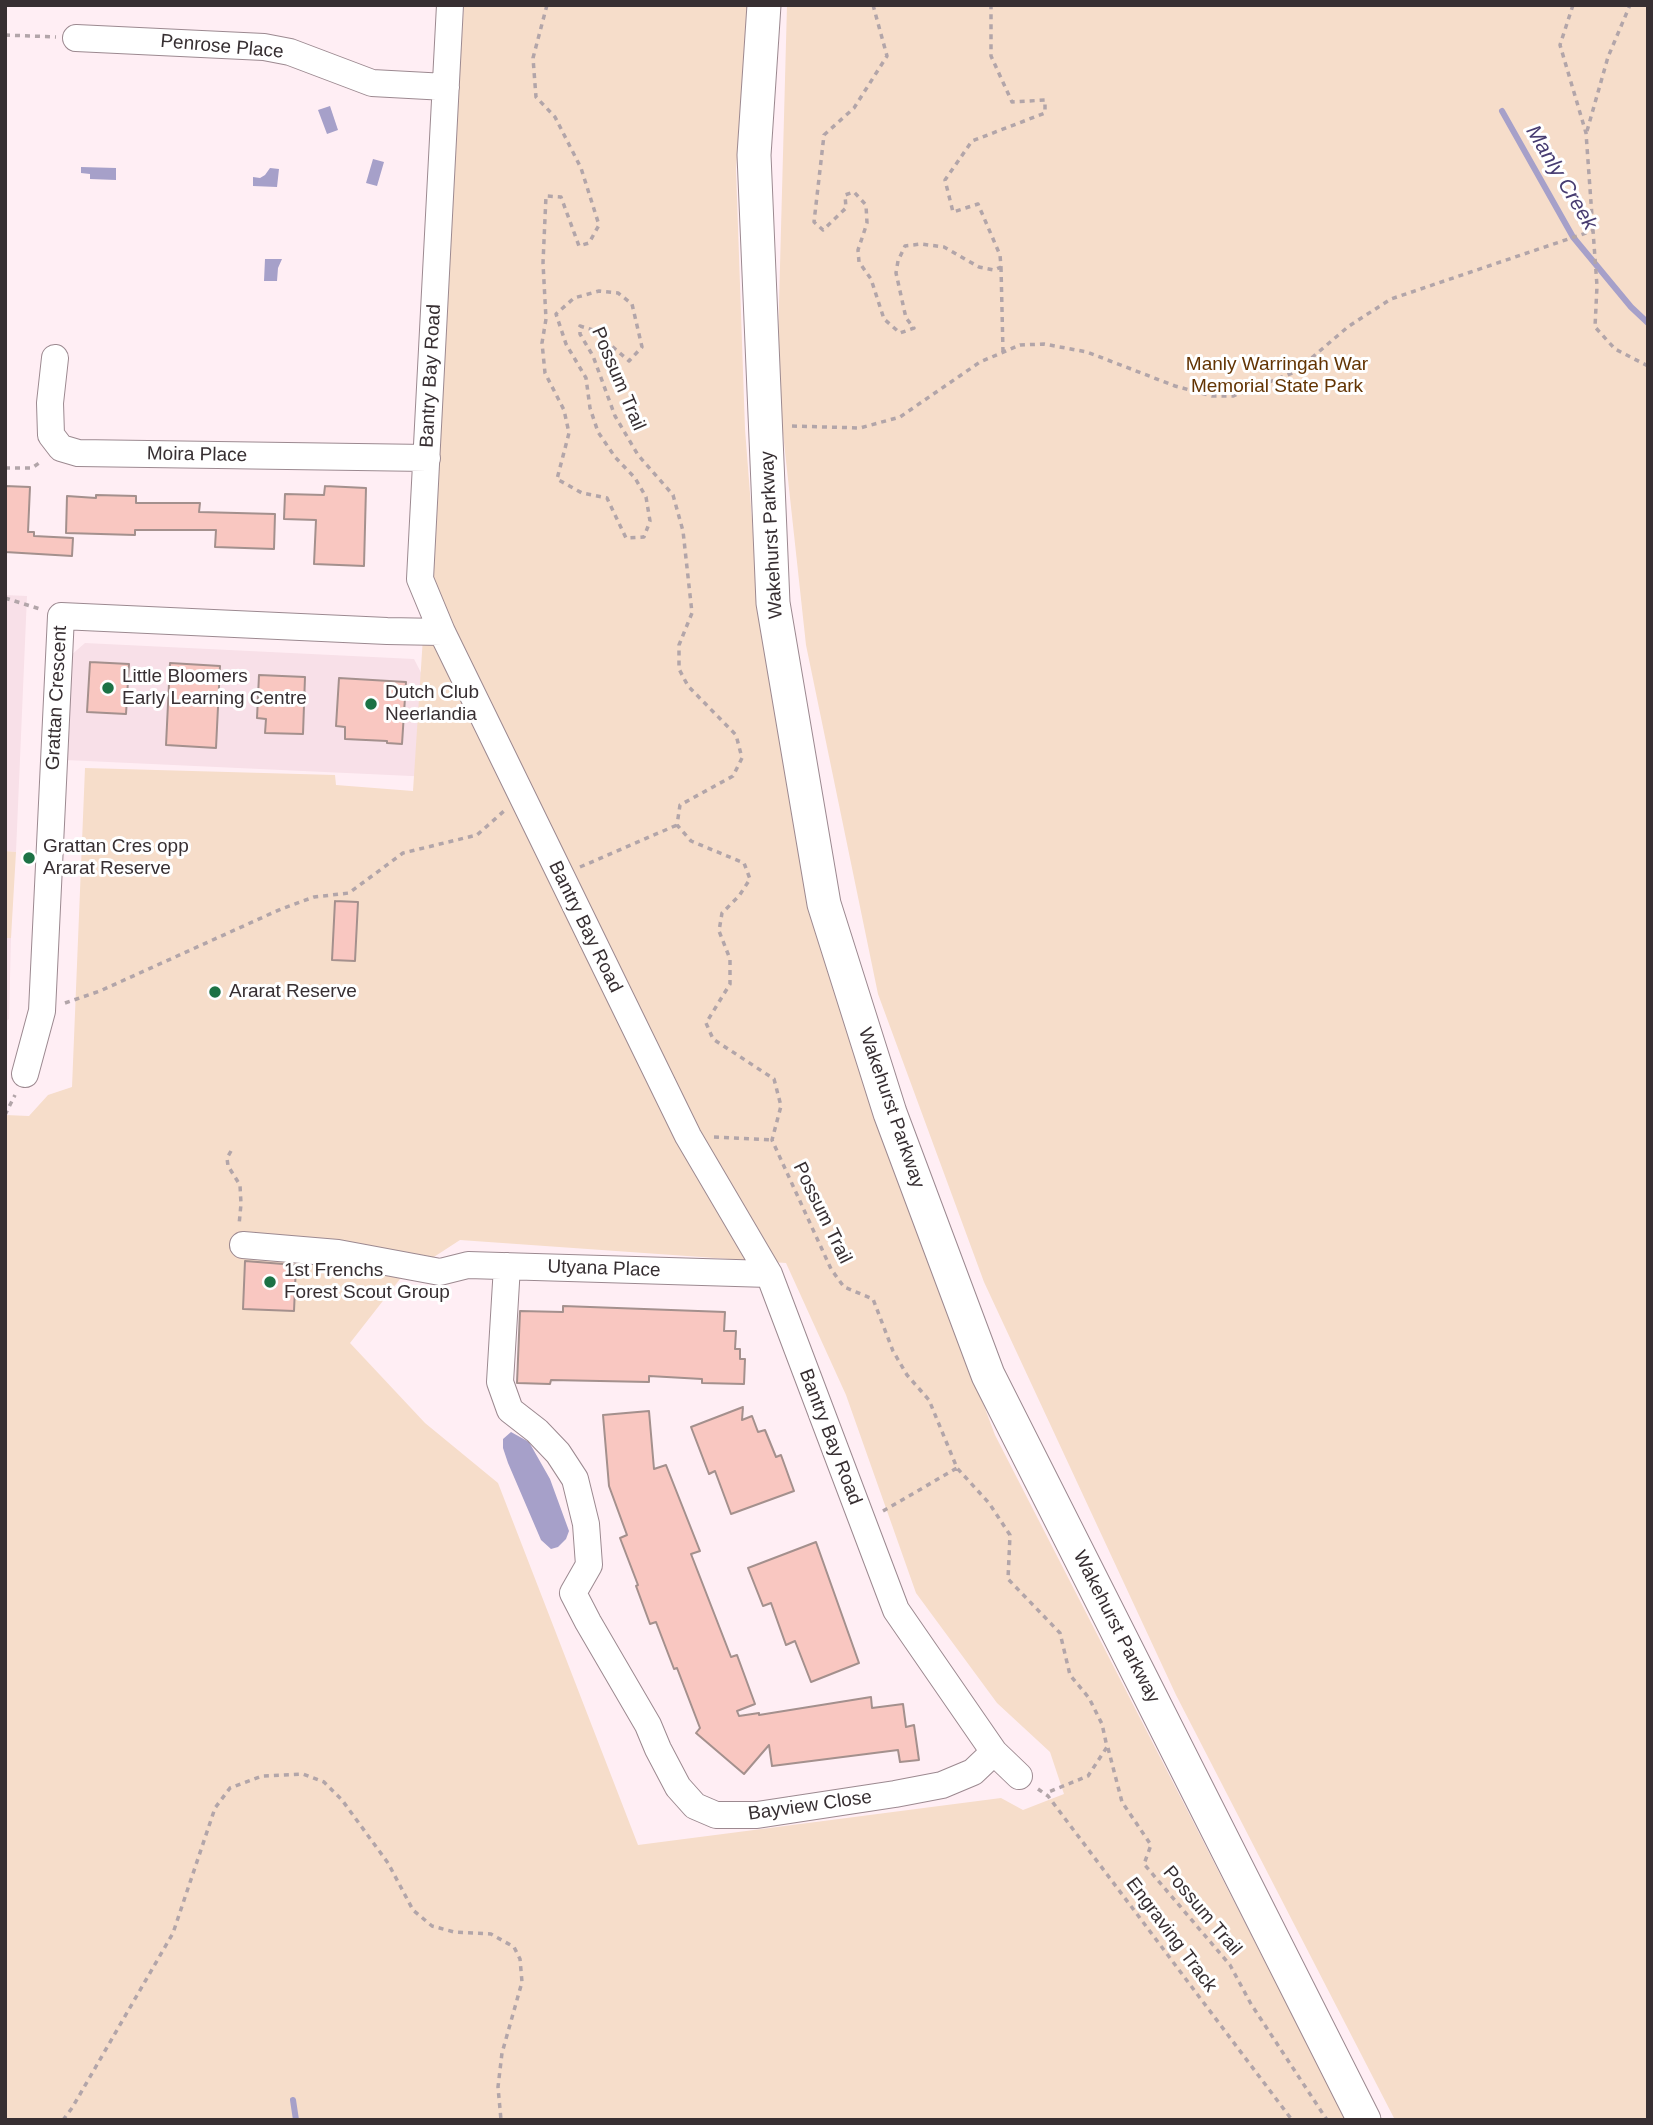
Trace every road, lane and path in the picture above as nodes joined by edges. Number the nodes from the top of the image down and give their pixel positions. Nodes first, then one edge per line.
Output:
1 (450, 5) edge
2 (547, 5) edge
3 (764, 5) edge
4 (873, 5) edge
5 (991, 5) edge
6 (1573, 5) edge
7 (1630, 5) edge
8 (5, 35) edge
9 (76, 37) joint
10 (446, 87) junction
11 (1586, 133) junction
12 (1592, 231) junction
13 (1001, 267) junction
14 (1003, 353) junction
15 (55, 358) dead end
16 (1648, 366) edge
17 (766, 426) junction
18 (61, 448) junction
19 (427, 458) junction
20 (5, 468) edge
21 (5, 598) edge
22 (61, 616) junction
23 (442, 632) junction
24 (521, 796) junction
25 (677, 825) junction
26 (560, 876) junction
27 (42, 1011) junction
28 (25, 1074) dead end
29 (688, 1136) junction
30 (772, 1140) junction
31 (231, 1151) dead end
32 (243, 1245) joint
33 (507, 1266) junction
34 (769, 1274) junction
35 (957, 1468) junction
36 (863, 1522) junction
37 (1107, 1747) junction
38 (994, 1752) junction
39 (1019, 1776) joint
40 (1046, 1793) junction
41 (63, 2120) edge
42 (500, 2120) edge
43 (1292, 2120) edge
44 (1328, 2120) edge
45 (1364, 2120) edge

1 - 10 street, Bantry Bay Road
2 - 25 path, Possum Trail
3 - 17 main road, Wakehurst Parkway
4 - 13 path
5 - 13 path
6 - 11 path
7 - 11 path
8 - 9 path
9 - 10 street, Penrose Place
10 - 19 street, Bantry Bay Road
11 - 12 path
12 - 14 path
12 - 16 path
13 - 14 path
14 - 17 path
15 - 18 street
17 - 45 main road, Wakehurst Parkway
18 - 19 street, Moira Place
18 - 20 path
19 - 23 street, Bantry Bay Road
21 - 22 path
22 - 23 street, Grattan Crescent
22 - 27 street, Grattan Crescent
23 - 24 street, Bantry Bay Road
24 - 26 street, Bantry Bay Road
24 - 27 path
25 - 26 path
25 - 30 path
26 - 29 street, Bantry Bay Road
27 - 28 street, Grattan Crescent
29 - 30 path
29 - 34 street, Bantry Bay Road
30 - 35 path, Possum Trail
31 - 32 path
32 - 33 street, Utyana Place
33 - 34 street, Utyana Place
33 - 38 street, Bayview Close
34 - 36 street, Bantry Bay Road
35 - 36 path
35 - 37 path, Possum Trail
36 - 38 street, Bantry Bay Road
37 - 40 path
37 - 44 path, Possum Trail
38 - 39 street, Bantry Bay Road
39 - 40 path, Engraving Track
40 - 43 path, Engraving Track
41 - 42 path

